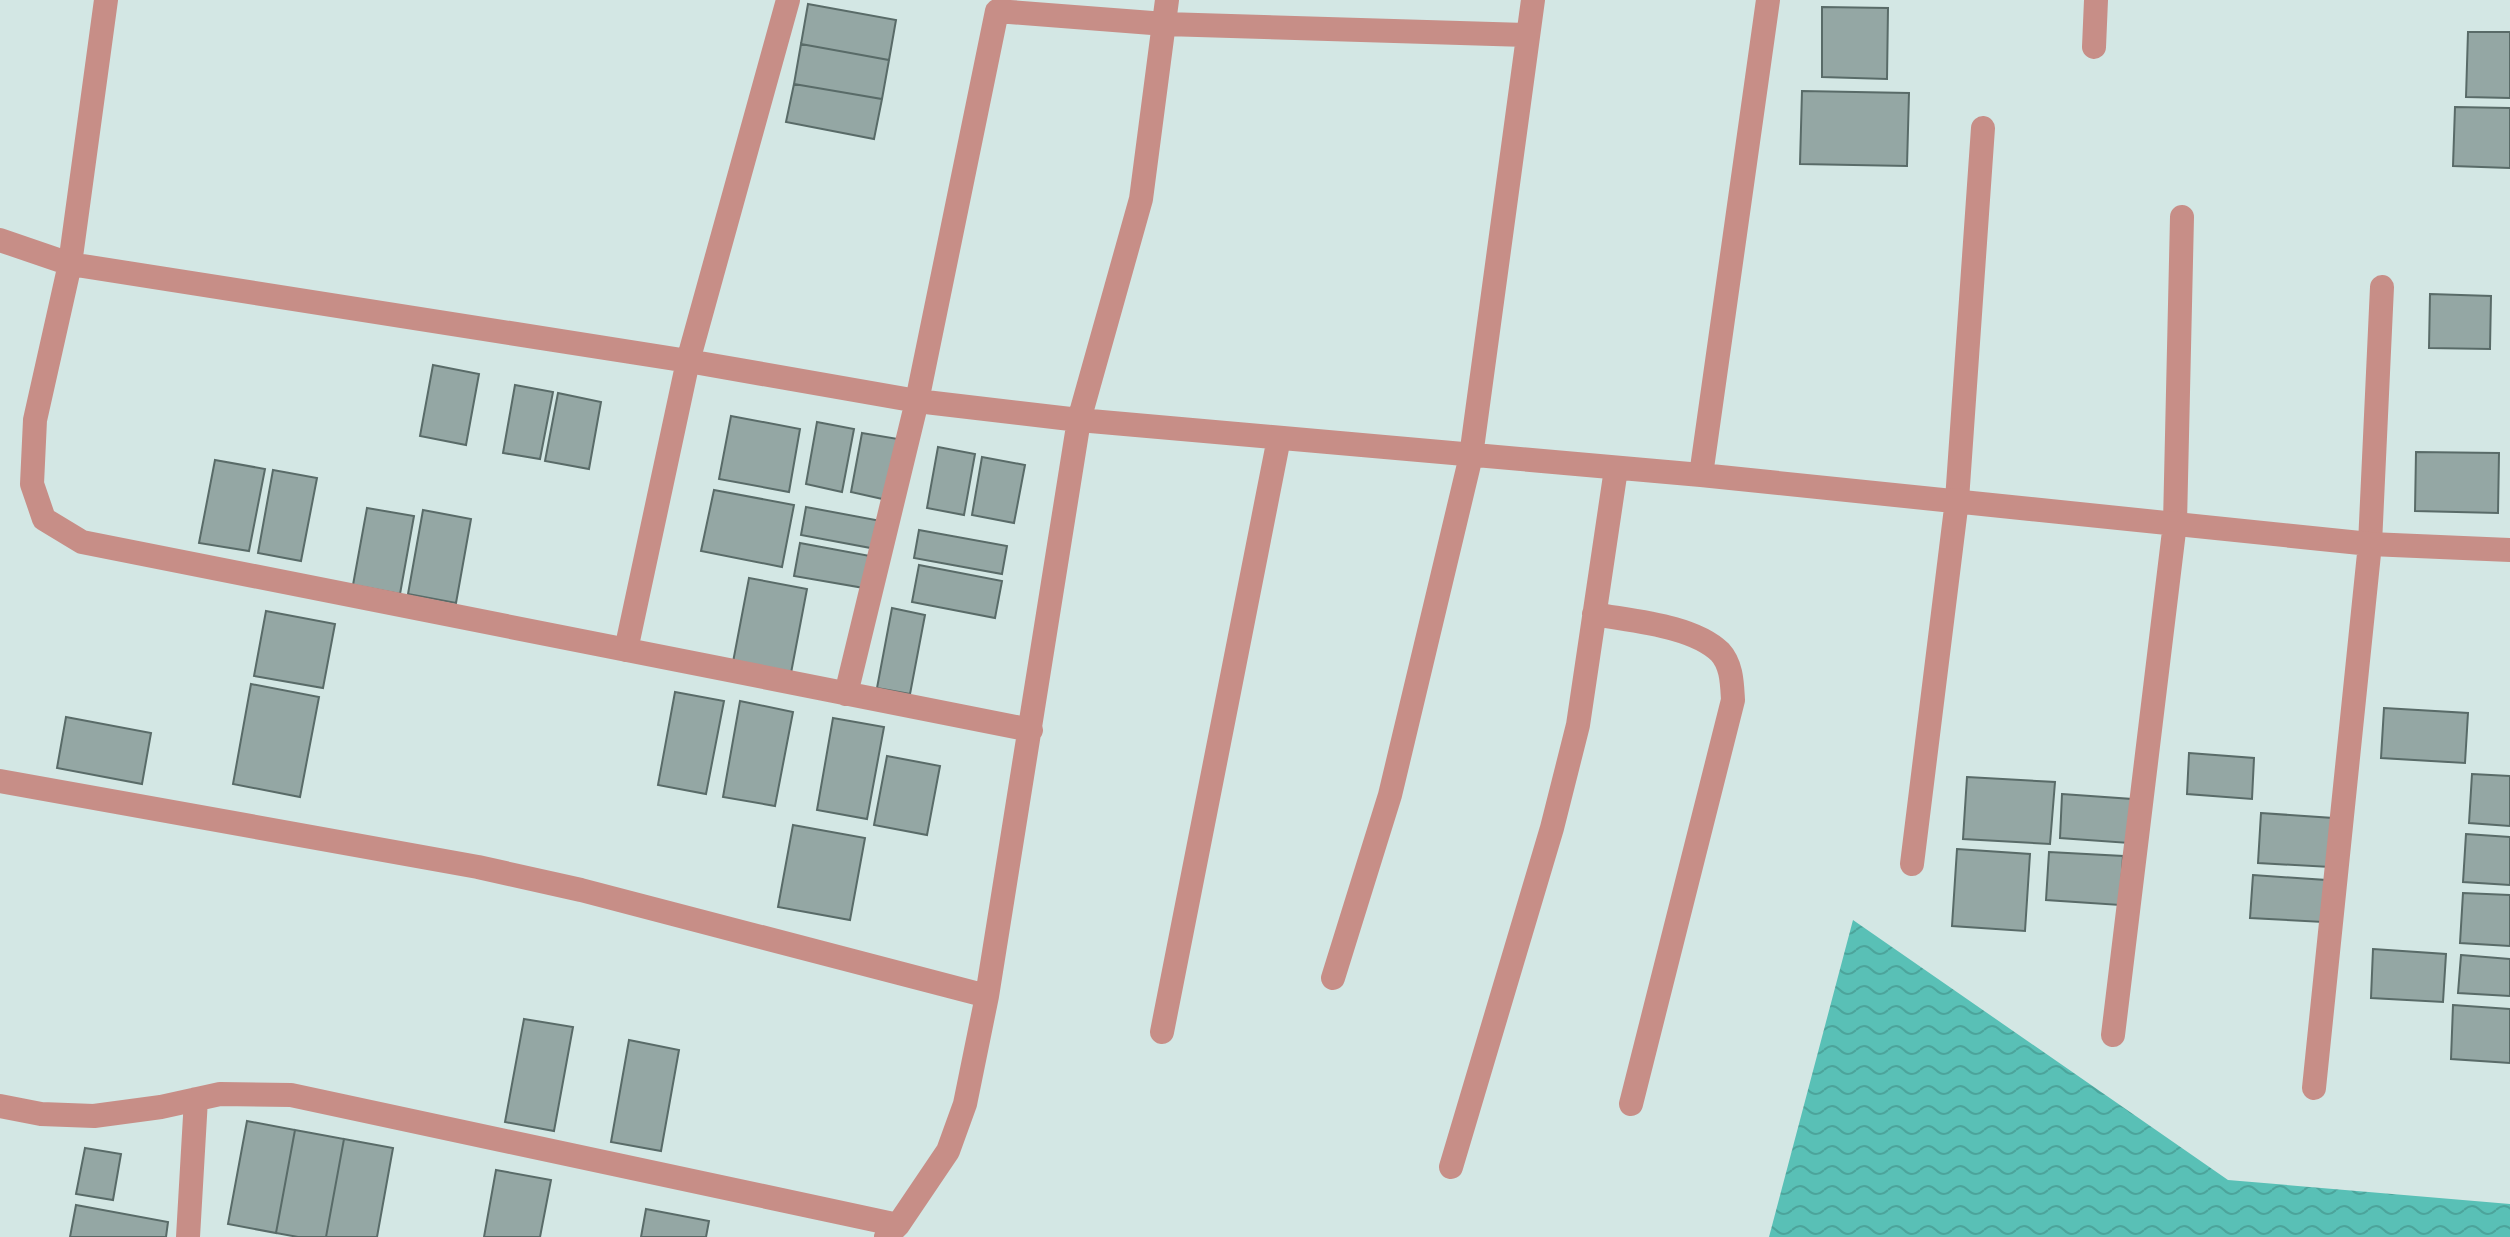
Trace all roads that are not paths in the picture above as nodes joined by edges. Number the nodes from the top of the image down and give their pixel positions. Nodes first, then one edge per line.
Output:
1 (106, 0) edge
2 (788, 0) edge
3 (1533, 0) edge
4 (1768, 0) edge
5 (2096, 0) edge
6 (1166, 12) edge
7 (1527, 35) junction
8 (2094, 47) dead end
9 (1983, 128) dead end
10 (2182, 217) dead end
11 (0, 240) edge
12 (70, 264) junction
13 (2382, 287) dead end
14 (688, 361) junction
15 (917, 401) junction
16 (1079, 420) junction
17 (1279, 438) junction
18 (1471, 456) junction
19 (1616, 469) junction
20 (1701, 475) junction
21 (1957, 500) junction
22 (2175, 523) junction
23 (2370, 544) junction
24 (2510, 550) edge
25 (1594, 614) junction
26 (626, 650) junction
27 (846, 694) junction
28 (1031, 730) junction
29 (0, 781) edge
30 (1912, 864) dead end
31 (1333, 978) dead end
32 (987, 996) junction
33 (1162, 1032) dead end
34 (2113, 1035) dead end
35 (2314, 1088) dead end
36 (196, 1099) junction
37 (1631, 1104) dead end
38 (0, 1106) edge
39 (1451, 1167) dead end
40 (892, 1231) edge
41 (188, 1237) edge

1 - 12 street
2 - 14 street
3 - 7 street
4 - 20 street
5 - 8 street
6 - 7 street
6 - 15 street
6 - 16 street
7 - 18 street
9 - 21 street
10 - 22 street
11 - 12 street
12 - 14 street
12 - 26 street
13 - 23 street
14 - 15 street
14 - 26 street
15 - 16 street
15 - 27 street
16 - 17 street
16 - 28 street
17 - 18 street
17 - 33 street
18 - 19 street
18 - 31 street
19 - 20 street
19 - 25 street
20 - 21 street
21 - 22 street
21 - 30 street
22 - 23 street
22 - 34 street
23 - 24 street
23 - 35 street
25 - 37 street
25 - 39 street
26 - 27 street
27 - 28 street
28 - 32 street
29 - 32 street
32 - 40 street
36 - 38 street
36 - 40 street
36 - 41 street

